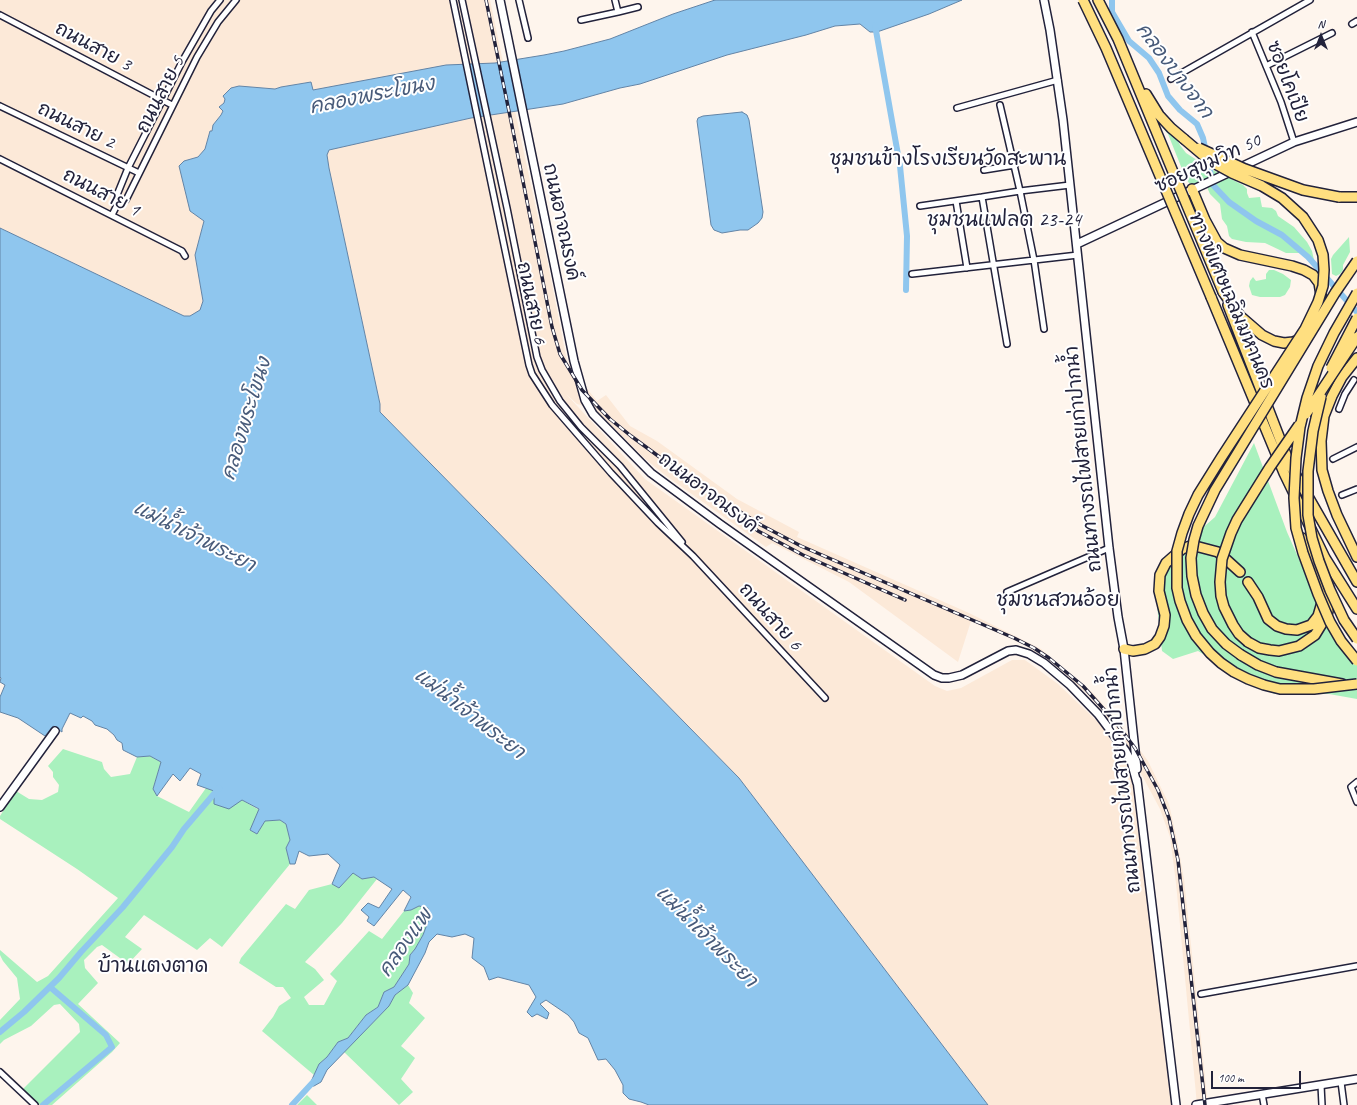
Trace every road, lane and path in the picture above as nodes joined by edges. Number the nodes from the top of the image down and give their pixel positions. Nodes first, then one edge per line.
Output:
1 (220, 0) edge
2 (236, 0) edge
3 (452, 0) edge
4 (462, 0) edge
5 (500, 0) edge
6 (519, 0) edge
7 (616, 0) edge
8 (1044, 0) edge
9 (1083, 0) edge
10 (1098, 0) edge
11 (1310, 0) edge
12 (638, 7) dead end
13 (618, 12) junction
14 (0, 16) edge
15 (581, 20) dead end
16 (1357, 21) edge
17 (1352, 24) dead end
18 (1252, 32) junction
19 (1332, 33) dead end
20 (528, 38) dead end
21 (1118, 39) junction
22 (1266, 66) junction
23 (1171, 79) dead end
24 (1058, 80) junction
25 (163, 101) junction
26 (172, 105) junction
27 (1000, 105) dead end
28 (0, 106) edge
29 (957, 108) dead end
30 (1357, 122) edge
31 (1184, 139) junction
32 (1294, 142) junction
33 (0, 159) edge
34 (1015, 165) junction
35 (128, 168) junction
36 (984, 170) dead end
37 (139, 173) junction
38 (1070, 185) junction
39 (1192, 189) junction
40 (1020, 191) junction
41 (982, 197) junction
42 (1357, 197) edge
43 (956, 201) junction
44 (117, 205) junction
45 (920, 206) dead end
46 (112, 215) junction
47 (1076, 244) junction
48 (1078, 255) junction
49 (185, 256) dead end
50 (1034, 260) junction
51 (1357, 260) edge
52 (994, 265) junction
53 (967, 268) junction
54 (912, 274) dead end
55 (1223, 292) junction
56 (1357, 293) edge
57 (1357, 318) edge
58 (1044, 329) dead end
59 (1357, 337) edge
60 (1007, 344) dead end
61 (1357, 358) edge
62 (1356, 380) edge
63 (1339, 409) dead end
64 (1357, 447) edge
65 (1333, 459) dead end
66 (1284, 474) junction
67 (1357, 489) edge
68 (1342, 495) dead end
69 (1110, 548) junction
70 (693, 556) junction
71 (1357, 557) edge
72 (1240, 572) dead end
73 (1248, 582) dead end
74 (1357, 582) edge
75 (1323, 588) junction
76 (1007, 592) dead end
77 (1357, 609) edge
78 (1357, 639) edge
79 (1124, 648) junction
80 (1357, 661) edge
81 (1357, 686) edge
82 (825, 698) dead end
83 (55, 731) dead end
84 (1357, 782) edge
85 (1137, 784) junction
86 (1357, 802) edge
87 (0, 807) edge
88 (1357, 966) edge
89 (1201, 994) dead end
90 (0, 1072) edge
91 (1357, 1079) edge
92 (1341, 1082) junction
93 (1321, 1085) junction
94 (1262, 1094) junction
95 (35, 1105) edge
96 (1176, 1105) edge
97 (1196, 1105) edge
98 (1264, 1105) edge
99 (1322, 1105) edge
100 (1344, 1105) edge

1 - 25 street, ถนนสาย 5
2 - 26 street, ถนนสาย 5
3 - 70 street, ถนนสาย 6
4 - 70 street, ถนนสาย 6
5 - 85 street, ถนนอาจณรงค์
6 - 20 street
7 - 13 street
8 - 24 street, ถนนทางรถไฟสายเก่าปากน้ำ
9 - 66 highway, ทางพิเศษเฉลิมมหานคร, bridge
10 - 21 highway, ทางพิเศษเฉลิมมหานคร
11 - 18 street
12 - 13 street
13 - 15 street
14 - 25 street, ถนนสาย 3
16 - 17 street
18 - 22 street, ซอยโคเปีย
18 - 23 street
19 - 22 street
21 - 31 highway
21 - 55 highway, ทางพิเศษเฉลิมมหานคร, bridge
22 - 32 street, ซอยโคเปีย
24 - 29 street
24 - 38 street, ถนนทางรถไฟสายเก่าปากน้ำ
25 - 26 street, ถนนสาย 3
25 - 35 street, ถนนสาย 5
26 - 37 street, ถนนสาย 5
27 - 34 street
28 - 35 street, ถนนสาย 2
30 - 32 street, ซอยสุขุมวิท 50
31 - 42 highway, bridge
31 - 81 highway, bridge
32 - 39 street, ซอยสุขุมวิท 50, bridge
33 - 46 street, ถนนสาย 1
34 - 36 street
34 - 40 street
35 - 37 street, ถนนสาย 2
35 - 44 street, ถนนสาย 5
37 - 44 street, ถนนสาย 5
38 - 40 street
38 - 47 street, ถนนทางรถไฟสายเก่าปากน้ำ
39 - 47 street, ซอยสุขุมวิท 50
39 - 55 highway
40 - 41 street
40 - 50 street
41 - 43 street
41 - 52 street
43 - 45 street
43 - 53 street
44 - 46 street, ถนนสาย 5
46 - 49 street, ถนนสาย 1
47 - 48 street, ถนนทางรถไฟสายเก่าปากน้ำ
48 - 50 street
48 - 69 street, ถนนทางรถไฟสายเก่าปากน้ำ
50 - 52 street
50 - 58 street
51 - 81 highway, bridge
52 - 53 street
52 - 60 street
53 - 54 street
55 - 74 highway, ทางพิเศษเฉลิมมหานคร
56 - 80 highway, bridge
57 - 78 highway, bridge
59 - 75 highway, bridge
61 - 71 highway
62 - 63 street
64 - 65 street
66 - 75 highway
66 - 77 highway, ทางพิเศษเฉลิมมหานคร
67 - 68 street
69 - 76 street
69 - 79 street, ถนนทางรถไฟสายเก่าปากน้ำ
70 - 82 street, ถนนสาย 6
72 - 79 highway
73 - 75 highway
79 - 85 street, ถนนทางรถไฟสายเก่าปากน้ำ
83 - 87 street
84 - 86 street
85 - 96 street, ถนนทางรถไฟสายเก่าปากน้ำ
88 - 89 street
90 - 95 street
91 - 92 street
92 - 93 street
92 - 100 street
93 - 94 street
93 - 99 street
94 - 97 street
94 - 98 street

